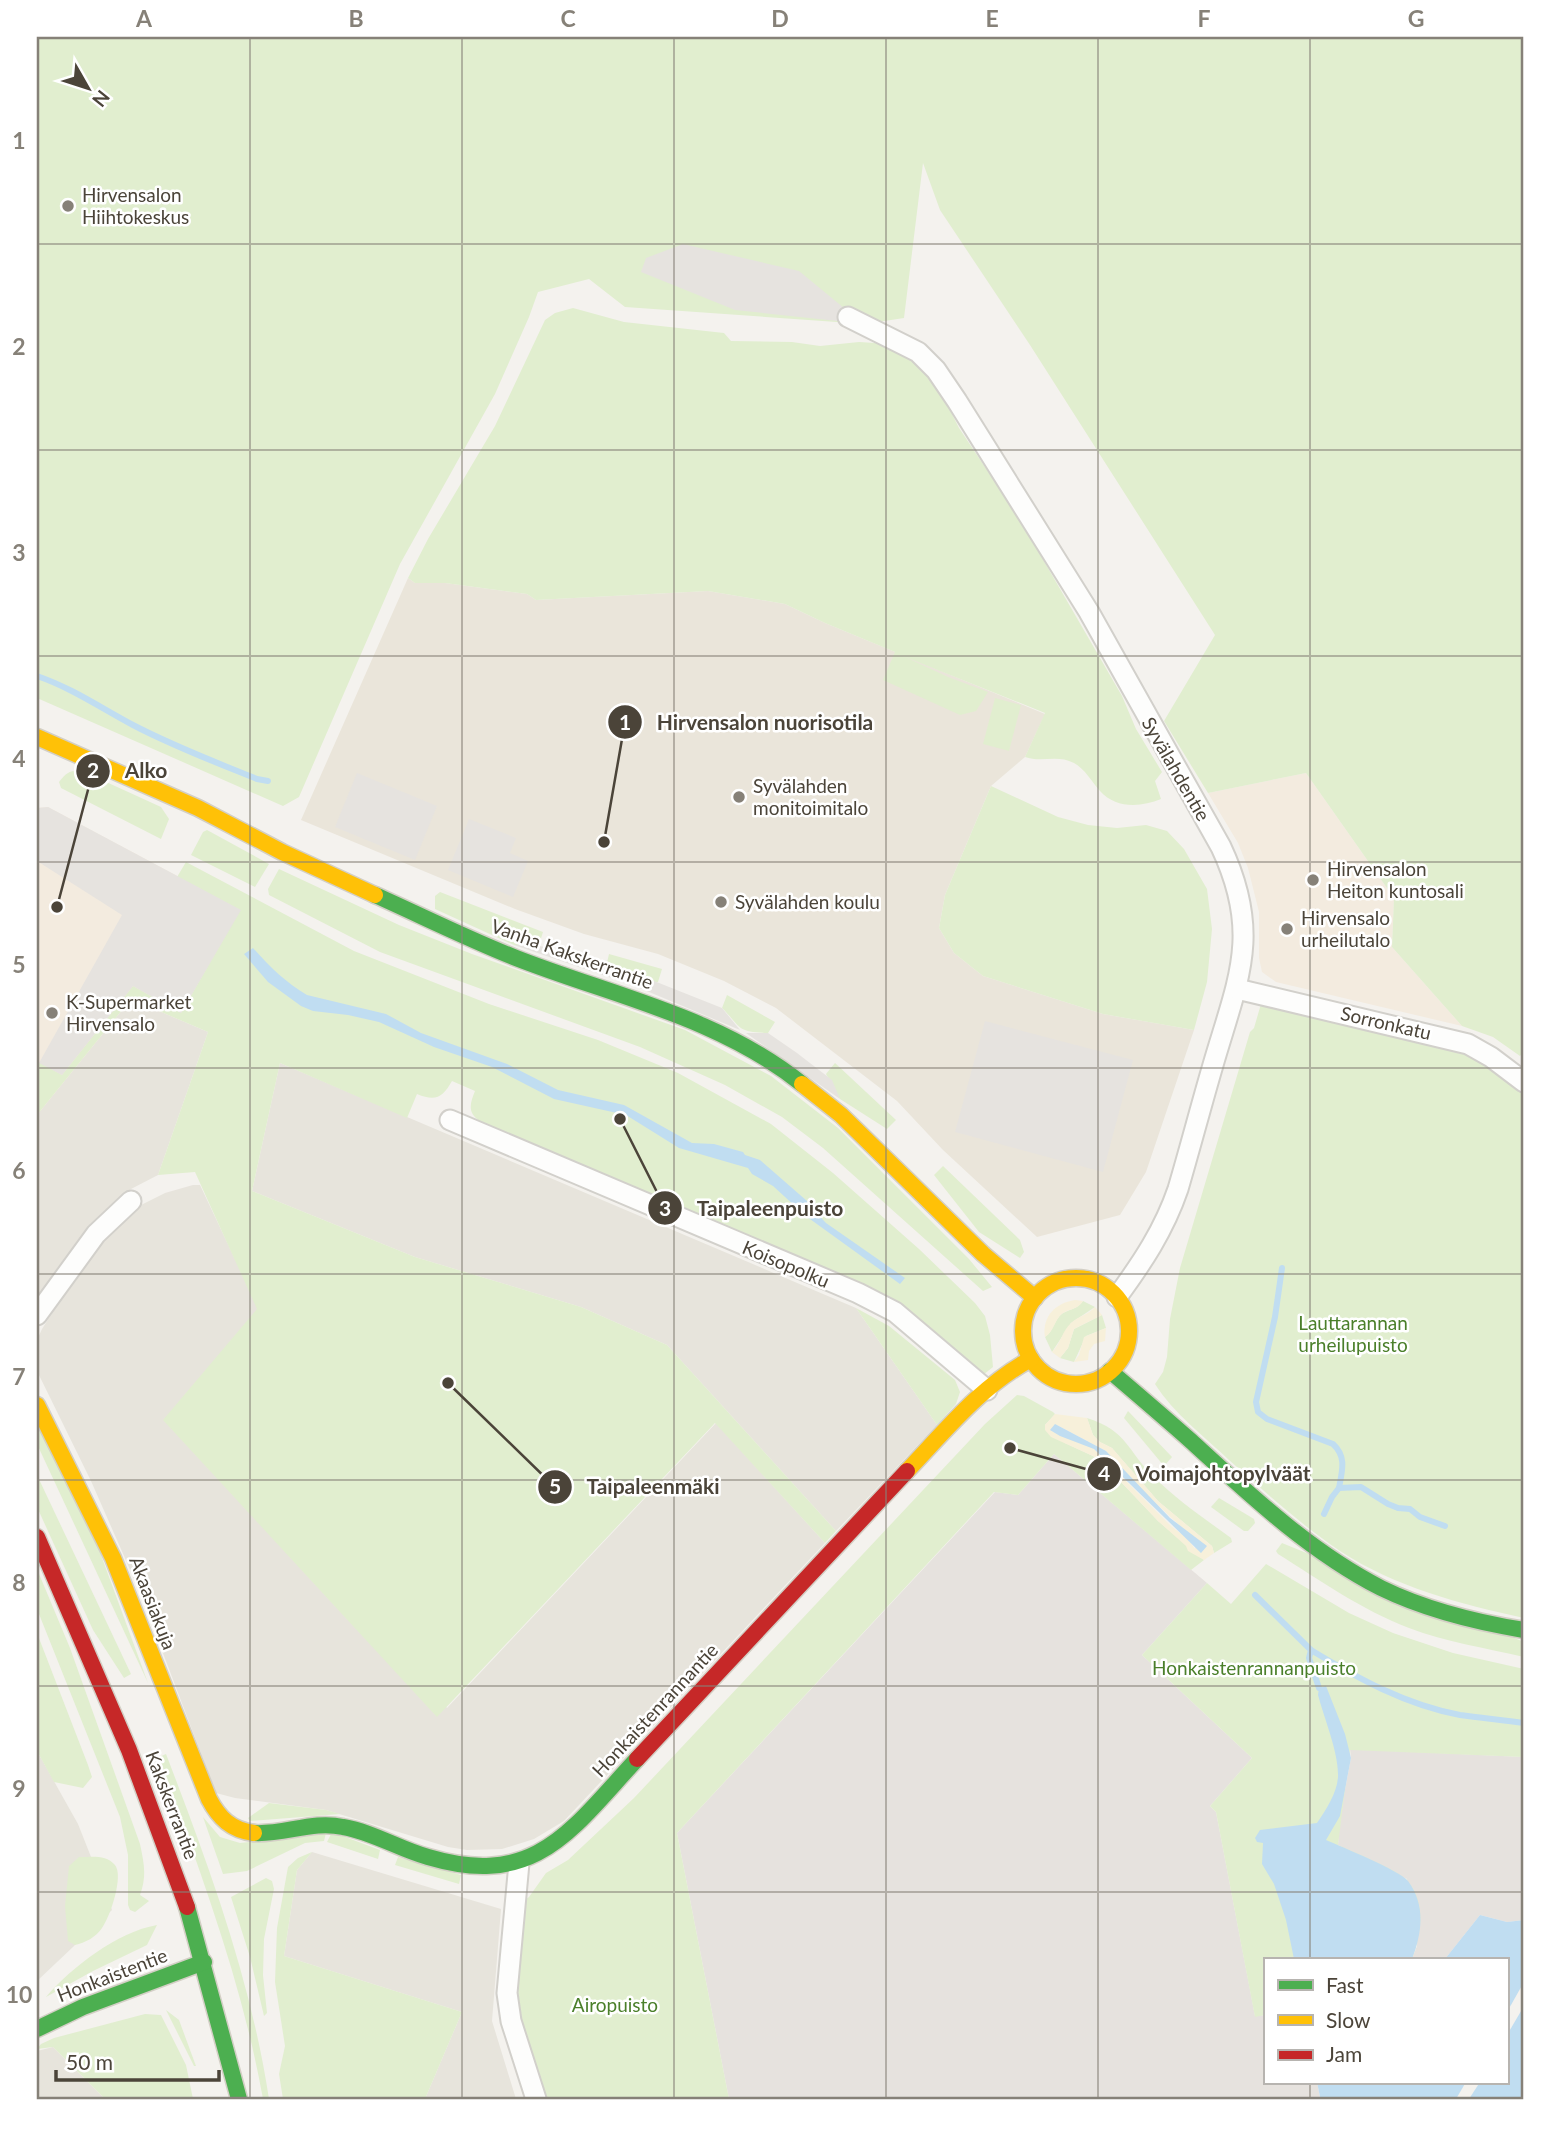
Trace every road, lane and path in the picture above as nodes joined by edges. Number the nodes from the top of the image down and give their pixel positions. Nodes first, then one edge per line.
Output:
1 (848, 317) dead end
2 (37, 737) edge
3 (1237, 989) junction
4 (1524, 1083) edge
5 (450, 1120) dead end
6 (131, 1201) dead end
7 (1117, 1297) junction
8 (1035, 1298) junction
9 (37, 1315) edge
10 (1031, 1359) junction
11 (1110, 1371) junction
12 (987, 1390) junction
13 (37, 1405) edge
14 (37, 1537) edge
15 (1524, 1630) edge
16 (222, 1819) joint
17 (519, 1863) junction
18 (204, 1962) junction
19 (37, 2029) edge
20 (239, 2099) edge
21 (536, 2099) edge

1 - 3 street, Syvälahdentie
2 - 8 street, Vanha Kakskerrantie
3 - 4 street, Sorronkatu
3 - 7 street, Syvälahdentie
5 - 12 street, Koisopolku
6 - 9 street
7 - 8 street
7 - 11 street
8 - 10 street
10 - 11 street
10 - 12 street, Honkaistenrannantie
11 - 15 street
12 - 17 street, Honkaistenrannantie
13 - 16 street, Akaasiakuja
14 - 18 street, Kakskerrantie
16 - 17 street, Honkaistenrannantie
17 - 21 street
18 - 19 street, Honkaistentie
18 - 20 street, Kakskerrantie

